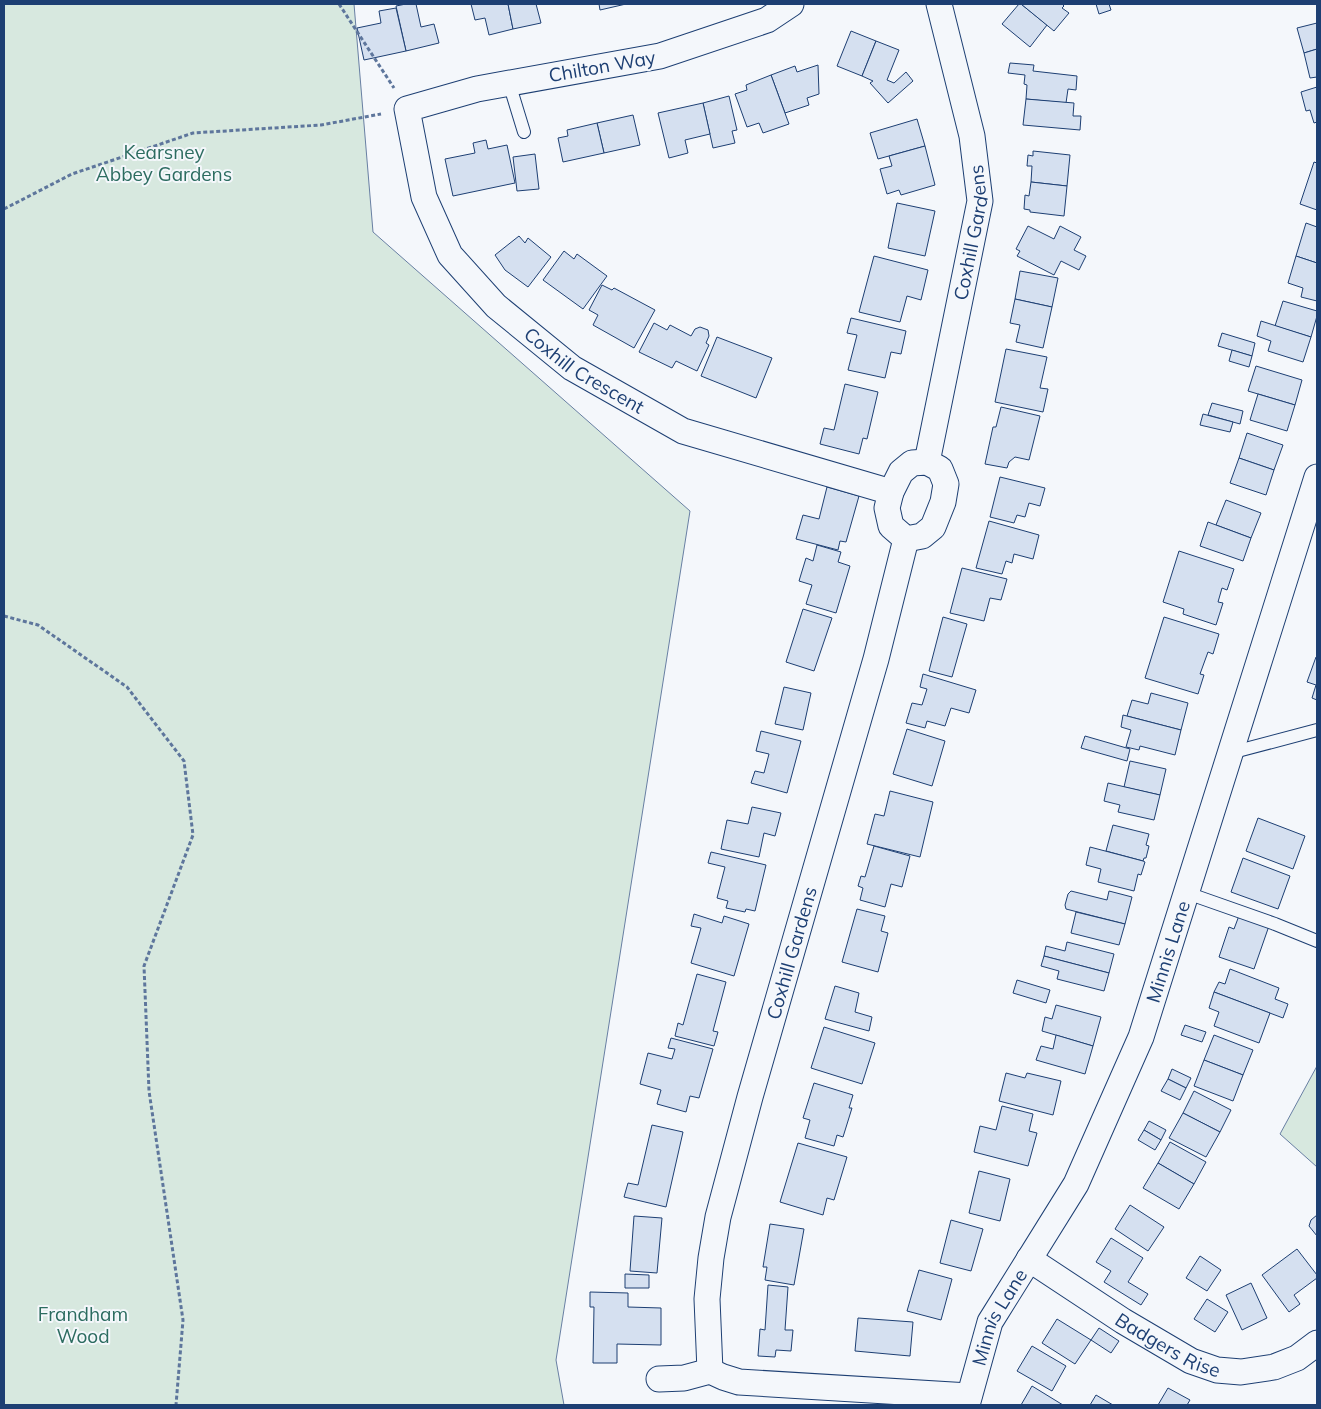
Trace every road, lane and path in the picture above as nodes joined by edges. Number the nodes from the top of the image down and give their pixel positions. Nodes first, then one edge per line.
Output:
1 (339, 4) edge
2 (791, 4) edge
3 (939, 4) edge
4 (508, 83) junction
5 (407, 109) junction
6 (524, 132) dead end
7 (4, 209) edge
8 (926, 462) junction
9 (1316, 486) edge
10 (891, 492) junction
11 (906, 539) junction
12 (4, 616) edge
13 (1317, 730) edge
14 (1230, 753) junction
15 (1187, 893) junction
16 (1317, 940) edge
17 (1029, 1259) junction
18 (1317, 1343) edge
19 (710, 1371) junction
20 (659, 1379) dead end
21 (968, 1401) edge
22 (176, 1405) edge

1 - 5 path
2 - 4 street, Chilton Way
3 - 8 street, Coxhill Gardens
4 - 5 street, Chilton Way
4 - 6 lane
5 - 7 path
5 - 10 street, Coxhill Crescent
8 - 10 street
8 - 11 street
9 - 14 street, Minnis Lane
10 - 11 street
11 - 19 street, Coxhill Gardens
12 - 22 path
13 - 14 lane
14 - 15 street, Minnis Lane
15 - 16 lane
15 - 17 street, Minnis Lane
17 - 18 street, Badgers Rise
17 - 21 street, Minnis Lane
19 - 20 street
19 - 21 street

